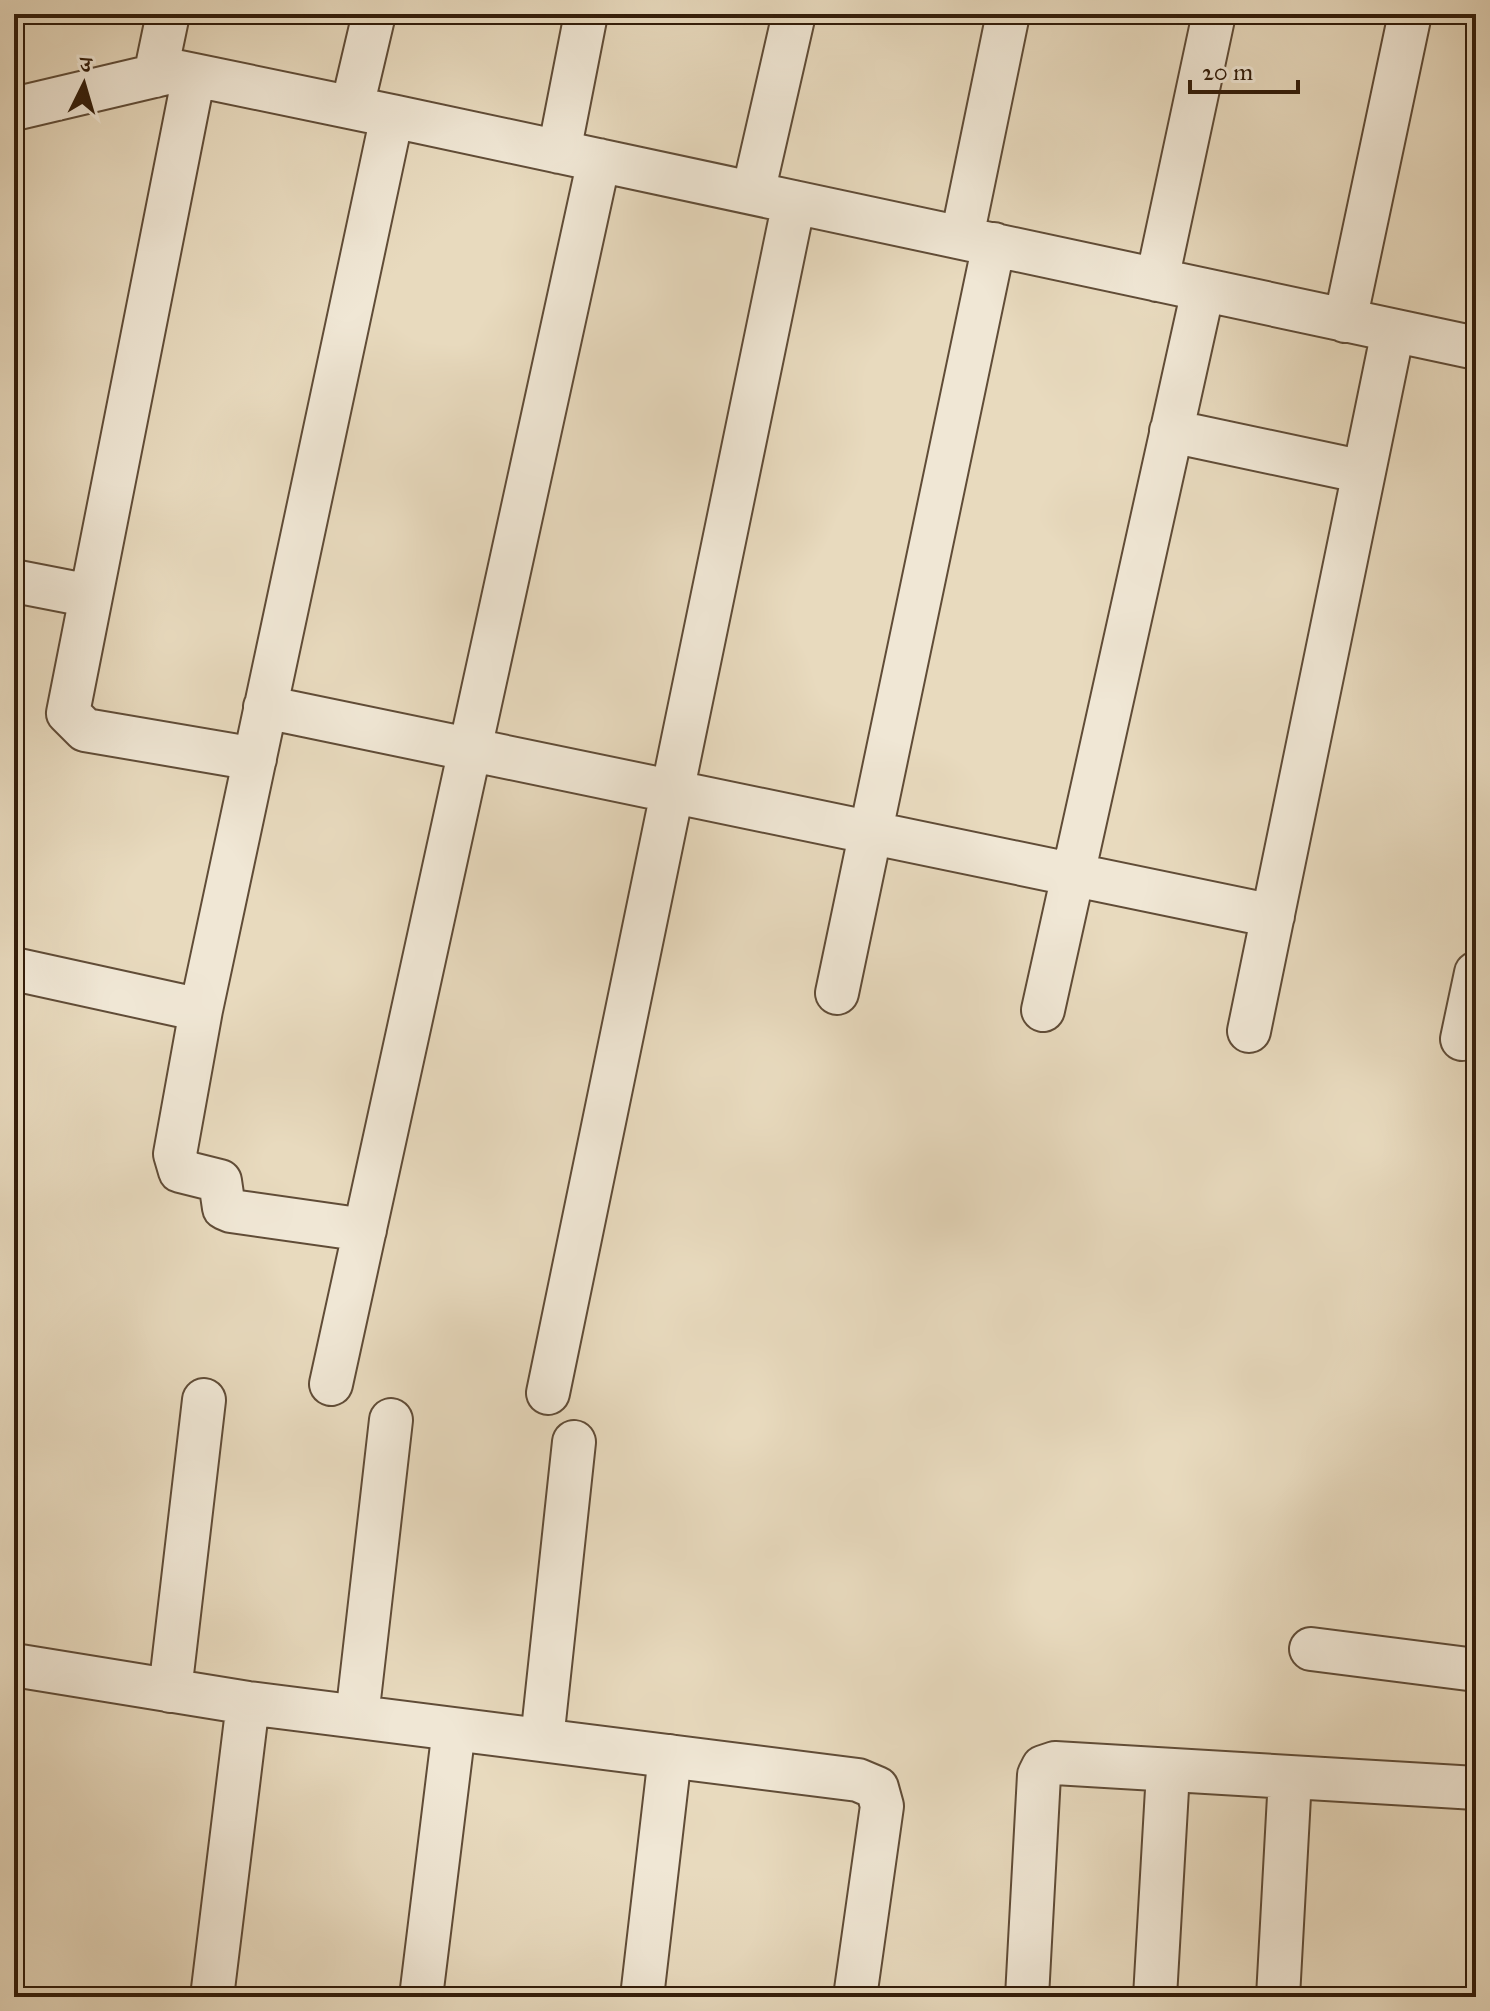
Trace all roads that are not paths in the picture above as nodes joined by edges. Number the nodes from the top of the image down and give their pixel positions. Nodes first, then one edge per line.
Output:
1 (168, 14) edge
2 (374, 14) edge
3 (586, 14) edge
4 (794, 14) edge
5 (1008, 14) edge
6 (1214, 14) edge
7 (1410, 14) edge
8 (174, 75) junction
9 (14, 109) edge
10 (372, 112) junction
11 (579, 156) junction
12 (753, 193) junction
13 (794, 202) junction
14 (978, 241) junction
15 (1157, 280) junction
16 (1203, 290) junction
17 (1345, 321) junction
18 (1393, 331) junction
19 (1476, 348) edge
20 (1171, 431) junction
21 (1364, 472) junction
22 (14, 581) edge
23 (91, 596) junction
24 (265, 707) junction
25 (470, 749) junction
26 (255, 759) junction
27 (672, 791) junction
28 (871, 833) junction
29 (1073, 875) junction
30 (1273, 916) junction
31 (14, 969) edge
32 (1476, 973) edge
33 (837, 993) dead end
34 (201, 1010) junction
35 (1043, 1010) dead end
36 (1249, 1031) dead end
37 (1462, 1039) dead end
38 (365, 1230) junction
39 (331, 1384) dead end
40 (548, 1393) dead end
41 (204, 1400) dead end
42 (391, 1420) dead end
43 (574, 1442) dead end
44 (1311, 1649) dead end
45 (14, 1665) edge
46 (1476, 1670) edge
47 (170, 1691) junction
48 (248, 1703) junction
49 (357, 1717) junction
50 (454, 1729) junction
51 (542, 1740) junction
52 (670, 1756) junction
53 (1168, 1772) junction
54 (1290, 1778) junction
55 (1476, 1788) edge
56 (212, 1997) edge
57 (421, 1997) edge
58 (642, 1997) edge
59 (855, 1997) edge
60 (1027, 1997) edge
61 (1155, 1997) edge
62 (1278, 1997) edge

1 - 8 street
2 - 10 street
3 - 11 street
4 - 12 street
5 - 14 street
6 - 15 street
7 - 17 street
8 - 9 street
8 - 10 street
8 - 23 street
10 - 11 street
10 - 24 street
11 - 12 street
11 - 25 street
12 - 13 street
13 - 14 street
13 - 27 street
14 - 15 street
14 - 28 street
15 - 16 street
16 - 17 street
16 - 20 street
17 - 18 street
18 - 19 street
18 - 21 street
20 - 21 street
20 - 29 street
21 - 30 street
22 - 23 street
23 - 26 street
24 - 25 street
24 - 26 street
25 - 27 street
25 - 38 street
26 - 34 street
27 - 28 street
27 - 40 street
28 - 29 street
28 - 33 street
29 - 30 street
29 - 35 street
30 - 36 street
31 - 34 street
32 - 37 street
34 - 38 street
38 - 39 street
41 - 47 street
42 - 49 street
43 - 51 street
44 - 46 street
45 - 47 street
47 - 48 street
48 - 49 street
48 - 56 street
49 - 50 street
50 - 51 street
50 - 57 street
51 - 52 street
52 - 58 street
52 - 59 street
53 - 54 street
53 - 60 street
53 - 61 street
54 - 55 street
54 - 62 street

